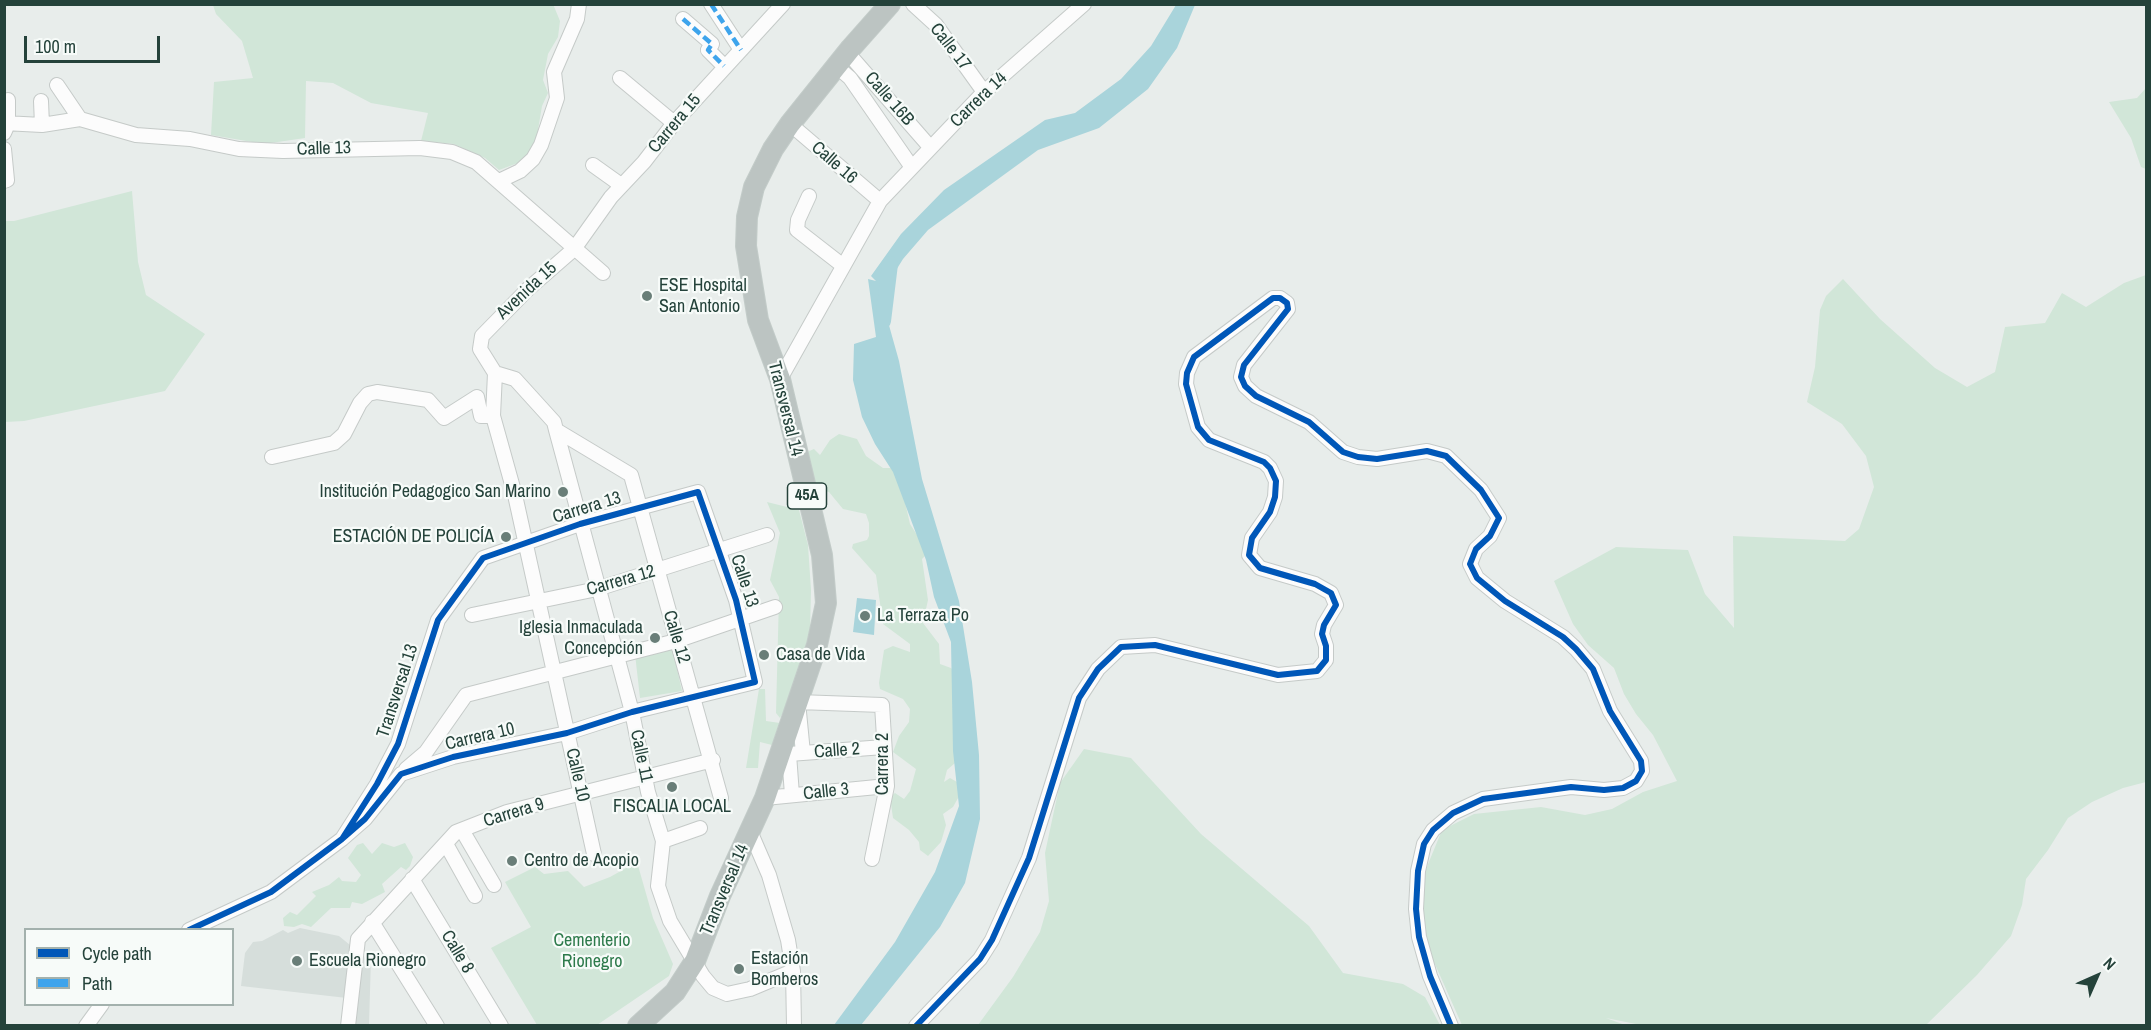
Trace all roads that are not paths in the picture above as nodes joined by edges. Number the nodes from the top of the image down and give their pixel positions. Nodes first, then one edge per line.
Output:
1 (579, 4) edge
2 (711, 4) edge
3 (783, 4) edge
4 (890, 4) edge
5 (913, 4) edge
6 (1084, 4) edge
7 (683, 19) dead end
8 (741, 50) junction
9 (842, 59) junction
10 (724, 66) junction
11 (620, 78) dead end
12 (57, 86) dead end
13 (984, 92) junction
14 (8, 100) dead end
15 (41, 100) dead end
16 (80, 119) junction
17 (674, 123) junction
18 (790, 124) junction
19 (42, 125) junction
20 (6, 127) edge
21 (930, 147) junction
22 (4, 149) edge
23 (593, 165) dead end
24 (910, 166) junction
25 (6, 180) edge
26 (499, 181) junction
27 (621, 185) junction
28 (808, 196) dead end
29 (880, 201) junction
30 (574, 249) junction
31 (842, 265) junction
32 (603, 273) dead end
33 (495, 373) junction
34 (780, 379) junction
35 (493, 416) junction
36 (556, 430) junction
37 (272, 457) dead end
38 (698, 492) joint
39 (641, 507) junction
40 (580, 524) junction
41 (767, 536) dead end
42 (525, 544) junction
43 (718, 550) junction
44 (487, 556) joint
45 (656, 572) junction
46 (597, 589) junction
47 (539, 601) junction
48 (775, 607) dead end
49 (472, 615) dead end
50 (741, 618) junction
51 (676, 641) junction
52 (617, 658) junction
53 (555, 671) junction
54 (755, 682) joint
55 (694, 696) junction
56 (798, 702) junction
57 (632, 712) junction
58 (567, 733) junction
59 (884, 747) junction
60 (803, 753) junction
61 (713, 760) junction
62 (401, 774) junction
63 (646, 777) junction
64 (887, 786) junction
65 (582, 794) junction
66 (792, 795) junction
67 (721, 798) dead end
68 (765, 798) junction
69 (700, 828) dead end
70 (462, 830) junction
71 (750, 831) junction
72 (342, 839) junction
73 (663, 841) junction
74 (446, 844) junction
75 (594, 854) dead end
76 (872, 859) dead end
77 (412, 879) junction
78 (494, 885) dead end
79 (475, 896) dead end
80 (372, 922) junction
81 (193, 928) edge
82 (695, 961) junction
83 (794, 971) junction
84 (101, 1006) edge
85 (86, 1026) edge
86 (348, 1026) edge
87 (437, 1026) edge
88 (501, 1026) edge
89 (638, 1026) edge
90 (794, 1026) edge
91 (916, 1026) edge
92 (1451, 1026) edge

1 - 26 street
2 - 8 street
3 - 8 street, Carrera 15
4 - 9 highway, Transversal 14 / 45A
5 - 13 street, Calle 17
6 - 13 street, Carrera 14
7 - 10 street
8 - 10 street, Carrera 15
9 - 18 highway, Transversal 14 / 45A
9 - 21 street, Calle 16B
9 - 24 street
10 - 17 street, Carrera 15
11 - 17 street
12 - 16 street
13 - 21 street, Carrera 14
14 - 20 street
15 - 19 street
16 - 19 street, Calle 13
16 - 26 street, Calle 13
17 - 27 street, Carrera 15
18 - 29 street, Calle 16
18 - 34 highway, Transversal 14 / 45A
19 - 20 street, Calle 13
21 - 24 street, Carrera 14
22 - 25 street
23 - 27 street
24 - 29 street, Carrera 14
26 - 30 street, Calle 13
27 - 30 street, Carrera 15
28 - 31 street
29 - 31 street, Carrera 14
30 - 32 street, Calle 13
30 - 33 street, Avenida 15
31 - 34 street, Carrera 14
33 - 35 street, Calle 10
33 - 36 street
34 - 56 highway, Transversal 14 / 45A
35 - 37 street, Calle 10
35 - 42 street, Calle 10
36 - 39 street, Calle 12
36 - 40 street, Calle 11
38 - 39 street, Carrera 13
38 - 43 street, Calle 13
39 - 40 street, Carrera 13
39 - 45 street, Calle 12
40 - 42 street, Carrera 13
40 - 46 street, Calle 11
41 - 43 street, Carrera 12
42 - 44 street, Carrera 13
42 - 47 street, Calle 10
43 - 45 street, Carrera 12
43 - 50 street, Calle 13
44 - 72 street, Transversal 13
45 - 46 street, Carrera 12
45 - 51 street, Calle 12
46 - 47 street, Carrera 12
46 - 52 street, Calle 11
47 - 49 street, Carrera 12
47 - 53 street, Calle 10
48 - 50 street
50 - 51 street
50 - 54 street, Calle 13
51 - 52 street
51 - 55 street, Calle 12
52 - 53 street
52 - 57 street, Calle 11
53 - 58 street, Calle 10
53 - 62 street
54 - 55 street, Carrera 10
55 - 57 street, Carrera 10
55 - 61 street, Calle 12
56 - 59 street, Carrera 2
56 - 60 street
56 - 68 highway, Transversal 14 / 45A
57 - 58 street, Carrera 10
57 - 63 street, Calle 11
58 - 62 street, Carrera 10
58 - 65 street, Calle 10
59 - 60 street, Calle 2
59 - 64 street, Carrera 2
60 - 66 street, Calle 2
61 - 63 street, Carrera 9
61 - 67 street, Calle 12
62 - 72 street
63 - 65 street, Carrera 9
63 - 73 street, Calle 11
64 - 66 street, Calle 3
64 - 76 street, Carrera 2
65 - 70 street, Carrera 9
65 - 75 street, Calle 10
66 - 68 street, Calle 3
68 - 71 highway, Transversal 14 / 45A
69 - 73 street
70 - 74 street, Carrera 9
70 - 78 street
71 - 82 highway, Transversal 14 / 45A
71 - 83 street
72 - 81 street
73 - 82 street, Calle 11
74 - 77 street, Carrera 9
74 - 79 street
77 - 80 street, Carrera 9
77 - 88 street, Calle 8
80 - 86 street, Carrera 9
80 - 87 street
82 - 83 street, Calle 11
82 - 89 highway, Transversal 14 / 45A
83 - 90 street
84 - 85 street
91 - 92 street

